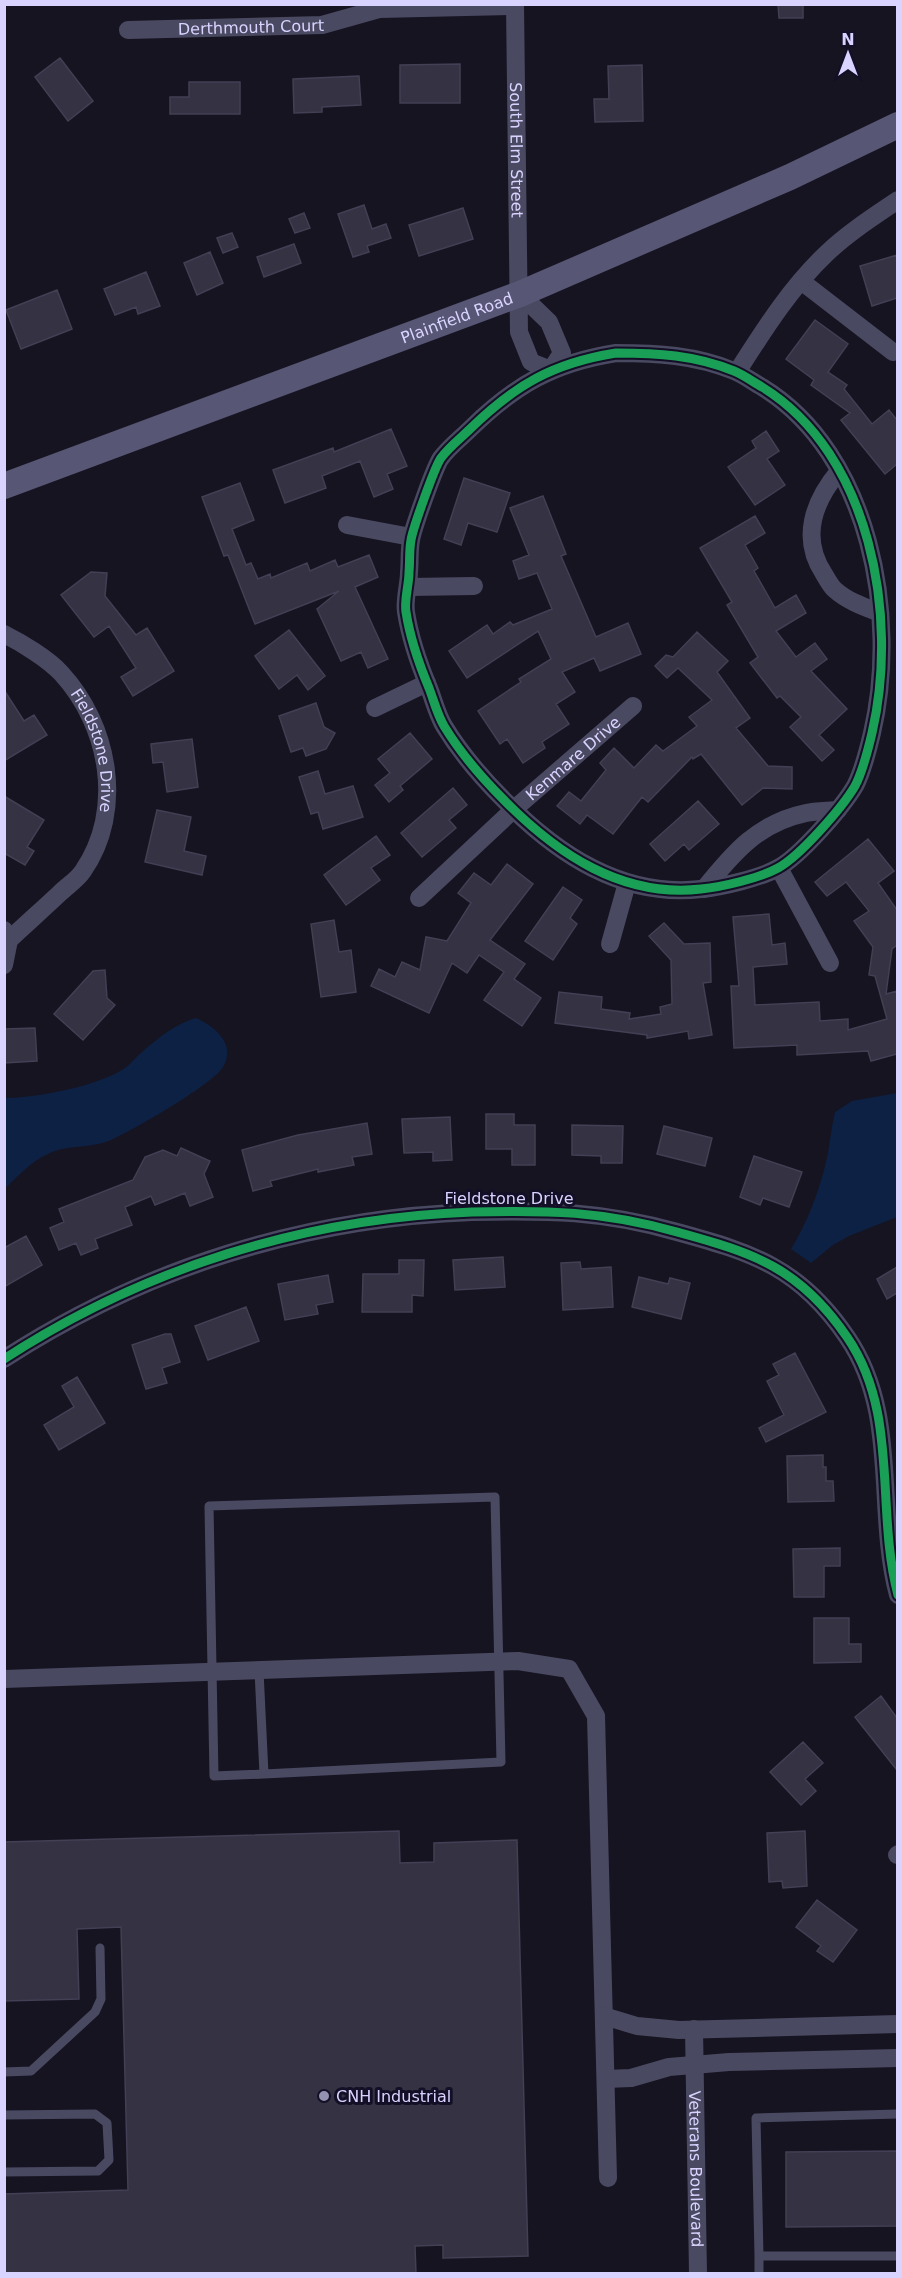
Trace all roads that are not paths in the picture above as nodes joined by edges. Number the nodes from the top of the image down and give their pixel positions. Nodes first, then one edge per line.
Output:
1 (515, 5) edge
2 (128, 30) dead end
3 (897, 125) edge
4 (897, 200) edge
5 (801, 281) junction
6 (520, 294) junction
7 (893, 352) dead end
8 (551, 370) junction
9 (737, 372) junction
10 (839, 471) junction
11 (4, 486) edge
12 (346, 525) dead end
13 (411, 537) junction
14 (474, 586) dead end
15 (408, 587) junction
16 (880, 613) junction
17 (4, 634) edge
18 (427, 683) junction
19 (633, 706) dead end
20 (375, 708) dead end
21 (513, 810) junction
22 (838, 810) junction
23 (779, 868) junction
24 (627, 883) junction
25 (704, 889) junction
26 (419, 898) dead end
27 (7, 935) edge
28 (610, 944) dead end
29 (830, 963) dead end
30 (4, 965) edge
31 (4, 1359) edge
32 (897, 1595) edge
33 (498, 1662) junction
34 (259, 1671) junction
35 (211, 1672) junction
36 (4, 1679) edge
37 (264, 1774) junction
38 (100, 1948) dead end
39 (604, 2016) junction
40 (897, 2024) edge
41 (694, 2029) junction
42 (897, 2058) edge
43 (694, 2065) junction
44 (4, 2072) edge
45 (606, 2079) junction
46 (897, 2114) edge
47 (4, 2115) edge
48 (4, 2172) edge
49 (608, 2178) dead end
50 (759, 2256) junction
51 (897, 2256) edge
52 (698, 2274) edge
53 (759, 2274) edge

1 - 2 street, Derthmouth Court
1 - 6 street, South Elm Street
3 - 6 main road, Plainfield Road
4 - 5 street
5 - 7 street
5 - 9 street
6 - 8 street
6 - 8 street
6 - 11 main road, Plainfield Road
8 - 9 street, Kenmare Drive
8 - 13 street, Kenmare Drive
9 - 10 street, Kenmare Drive
10 - 16 street, Kenmare Drive
10 - 16 street
12 - 13 street
13 - 15 street, Kenmare Drive
14 - 15 street
15 - 18 street, Kenmare Drive
16 - 22 street, Kenmare Drive
17 - 27 street, Fieldstone Drive
18 - 20 street
18 - 21 street, Kenmare Drive
19 - 21 street, Kenmare Drive
21 - 24 street, Kenmare Drive
21 - 26 street, Kenmare Drive
22 - 23 street, Kenmare Drive
22 - 25 street
23 - 25 street, Kenmare Drive
23 - 29 street
24 - 25 street, Kenmare Drive
24 - 28 street
27 - 30 street, Fieldstone Drive
31 - 32 street, Fieldstone Drive
33 - 34 street
33 - 35 lane
33 - 37 lane
33 - 39 street
34 - 35 street
34 - 37 lane
35 - 36 street
35 - 37 lane
38 - 44 lane
39 - 41 street
39 - 45 street
40 - 41 street
41 - 43 street, Veterans Boulevard
42 - 43 street
43 - 45 street
43 - 52 street, Veterans Boulevard
45 - 49 street
46 - 50 lane
47 - 48 lane
50 - 51 lane
50 - 53 lane

